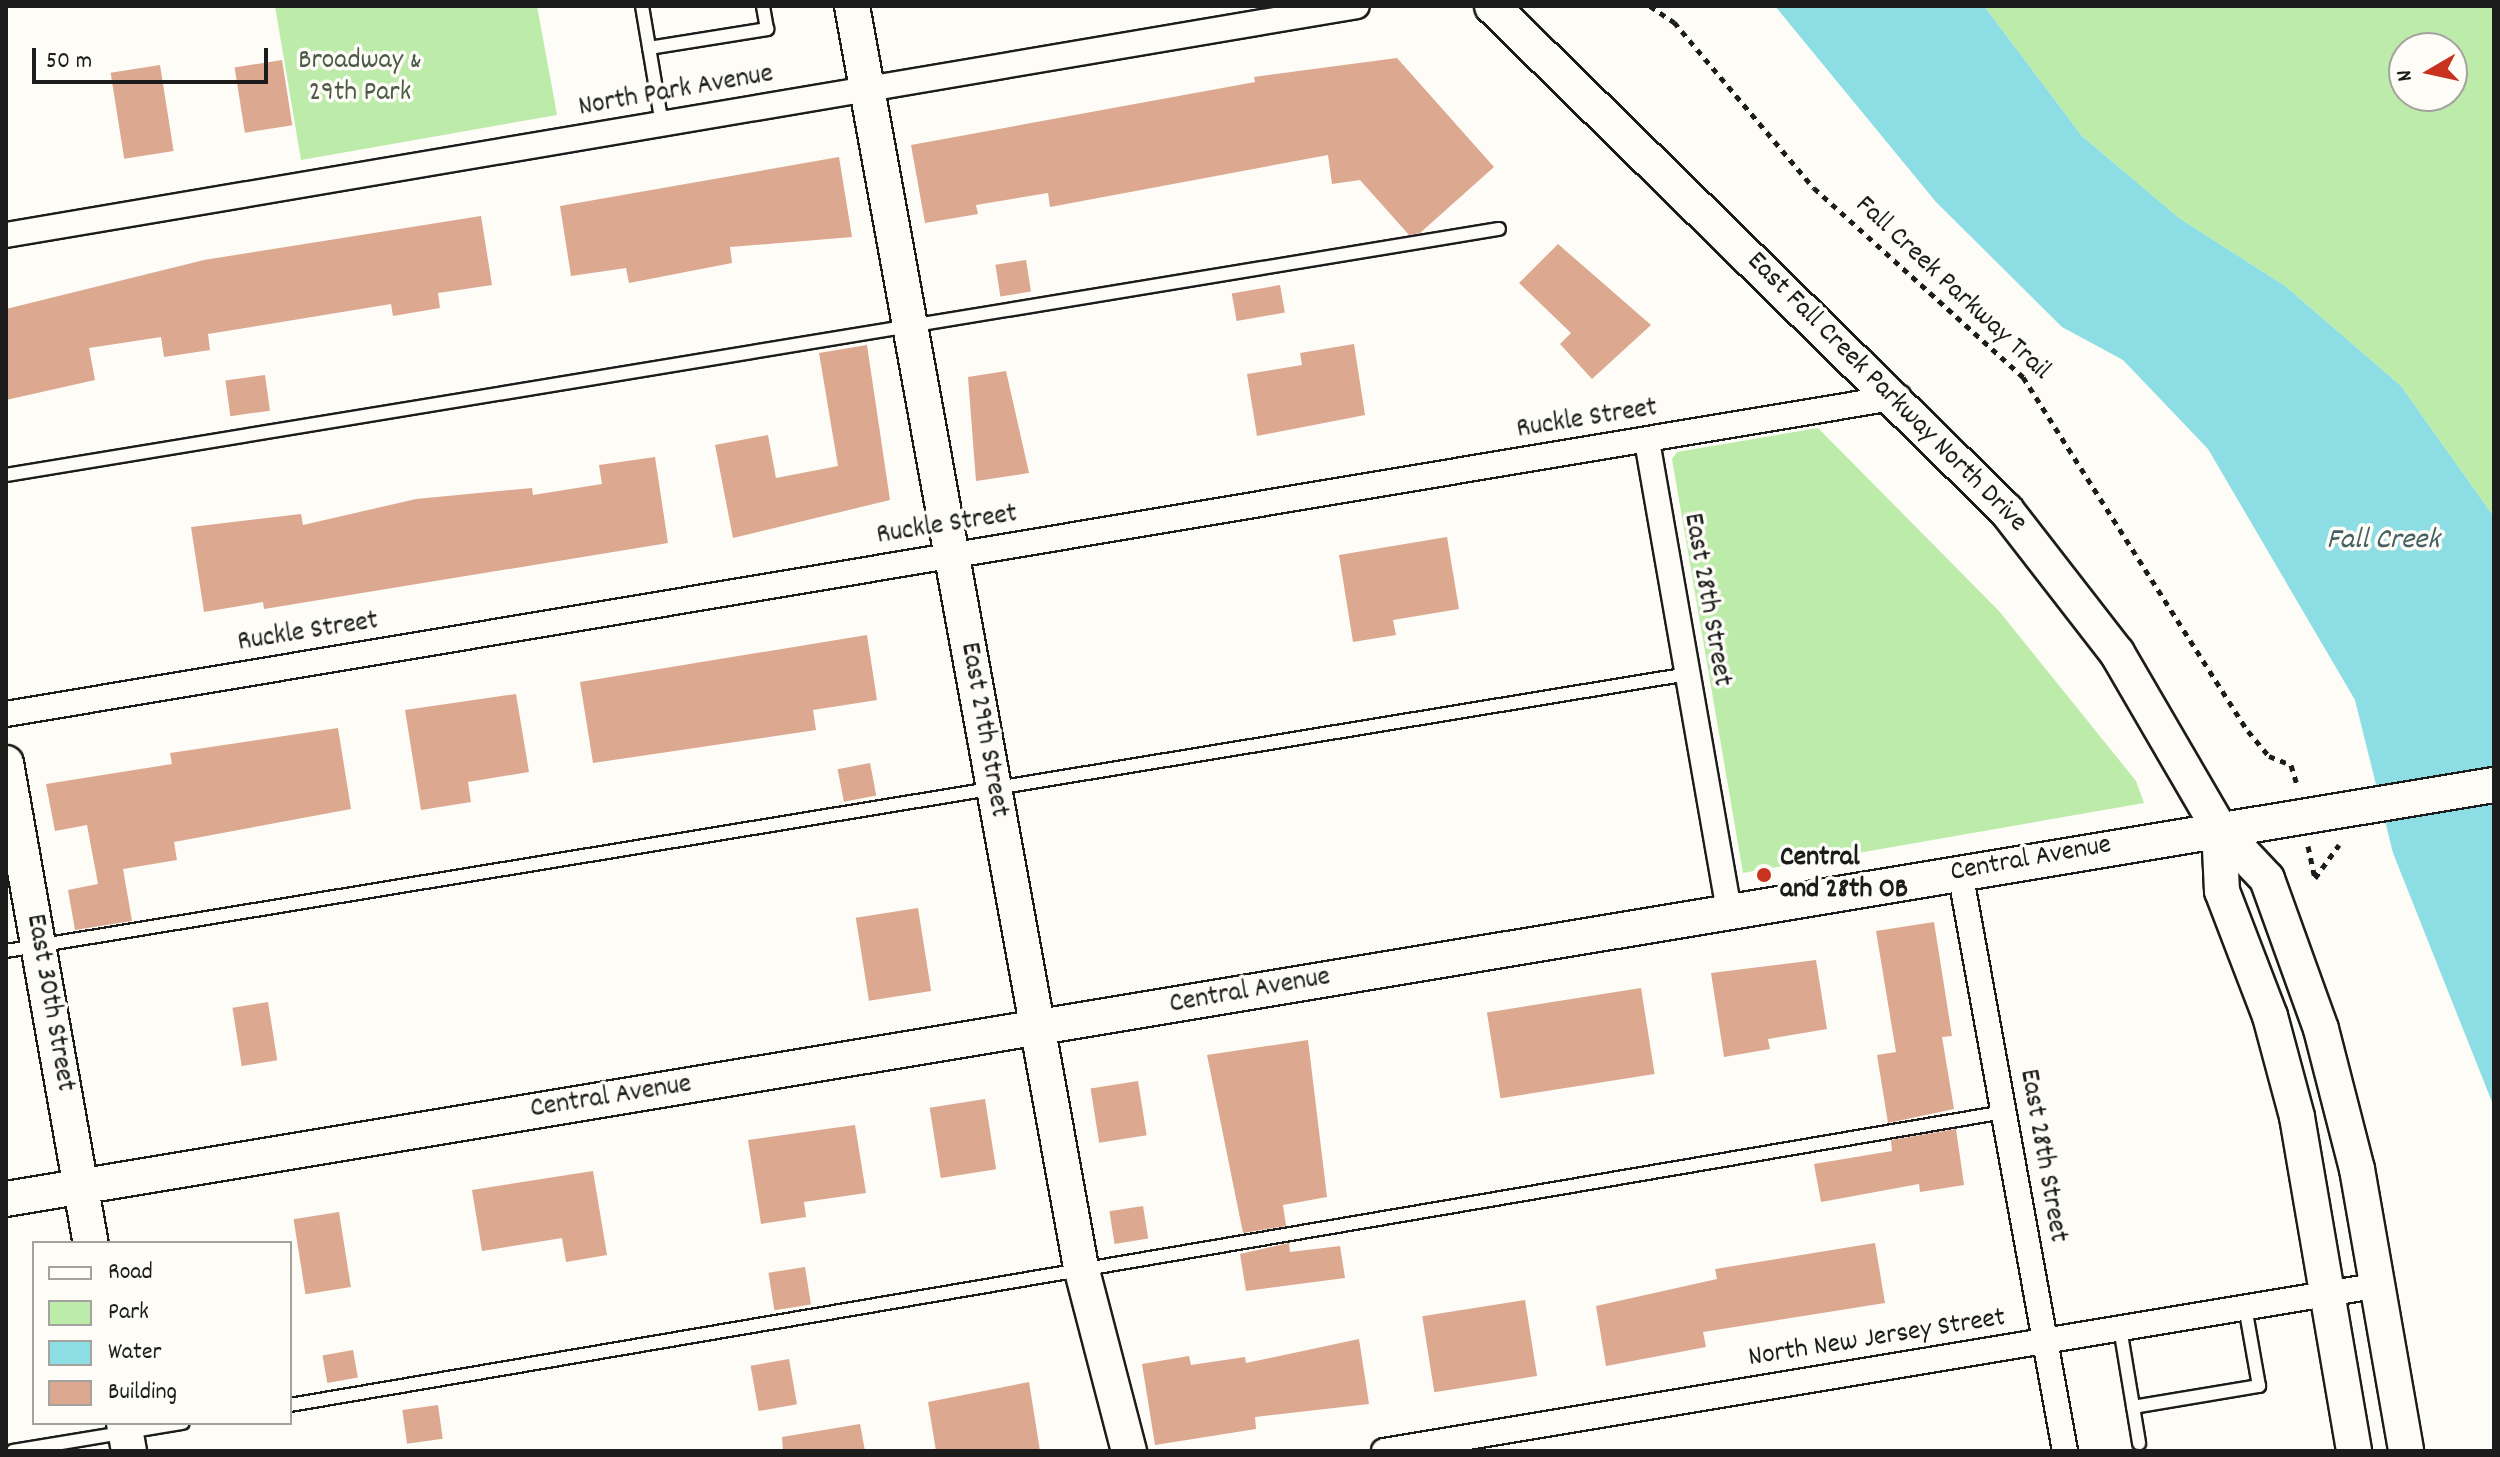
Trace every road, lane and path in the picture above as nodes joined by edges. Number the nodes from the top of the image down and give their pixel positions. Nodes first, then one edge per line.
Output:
1 (642, 6) edge
2 (763, 6) edge
3 (852, 6) edge
4 (1357, 6) edge
5 (1492, 6) edge
6 (1650, 6) edge
7 (649, 48) junction
8 (867, 90) junction
9 (662, 124) junction
10 (1499, 229) dead end
11 (6, 235) edge
12 (909, 325) junction
13 (1899, 397) junction
14 (1647, 441) junction
15 (6, 475) edge
16 (952, 556) junction
17 (1688, 674) junction
18 (6, 714) edge
19 (6, 763) edge
20 (2297, 784) dead end
21 (2494, 785) edge
22 (993, 790) junction
23 (2219, 828) junction
24 (2355, 842) dead end
25 (2309, 858) dead end
26 (1960, 872) junction
27 (1729, 911) junction
28 (22, 948) edge
29 (1037, 1027) junction
30 (2004, 1112) junction
31 (81, 1186) junction
32 (6, 1199) edge
33 (91, 1241) edge
34 (1081, 1267) junction
35 (2380, 1285) junction
36 (2329, 1293) junction
37 (2245, 1307) junction
38 (2120, 1328) junction
39 (2045, 1341) junction
40 (292, 1405) edge
41 (2133, 1407) junction
42 (174, 1425) edge
43 (126, 1436) edge
44 (2139, 1443) dead end
45 (13, 1451) edge
46 (1129, 1451) edge
47 (1384, 1451) edge
48 (2065, 1451) edge
49 (2354, 1451) edge
50 (2406, 1451) edge

1 - 7 lane
2 - 7 lane
3 - 8 main road, East 29th Street
4 - 8 street, North Park Avenue
5 - 13 main road, East Fall Creek Parkway North Drive
6 - 20 path, Fall Creek Parkway Trail
7 - 9 lane
8 - 9 street, North Park Avenue
8 - 12 main road, East 29th Street
9 - 11 street, North Park Avenue
10 - 12 lane
12 - 15 lane
12 - 16 main road, East 29th Street
13 - 14 street, Ruckle Street
13 - 23 main road, East Fall Creek Parkway North Drive
14 - 16 street, Ruckle Street
14 - 17 street, East 28th Street
16 - 18 street, Ruckle Street
16 - 22 main road, East 29th Street
17 - 22 lane
17 - 27 street, East 28th Street
19 - 28 main road, East 30th Street
21 - 23 main road, Central Avenue
22 - 28 lane
22 - 29 main road, East 29th Street
23 - 26 main road, Central Avenue
23 - 35 main road, East Fall Creek Parkway North Drive
23 - 36 main road, East Fall Creek Parkway North Drive
24 - 25 path
26 - 27 main road, Central Avenue
26 - 30 street, East 28th Street
27 - 29 main road, Central Avenue
28 - 31 main road, East 30th Street
29 - 31 main road, Central Avenue
29 - 34 main road, East 29th Street
30 - 34 lane
30 - 39 street, East 28th Street
31 - 32 main road, Central Avenue
31 - 33 main road, East 30th Street
34 - 40 lane
34 - 46 main road, East 29th Street
35 - 36 street, North New Jersey Street
35 - 50 main road, East Fall Creek Parkway North Drive
36 - 37 street, North New Jersey Street
36 - 49 main road, East Fall Creek Parkway North Drive
37 - 38 street, North New Jersey Street
37 - 41 lane
38 - 39 street, North New Jersey Street
38 - 41 lane
39 - 47 street, North New Jersey Street
39 - 48 street, East 28th Street
41 - 44 lane
42 - 43 lane
43 - 45 lane

